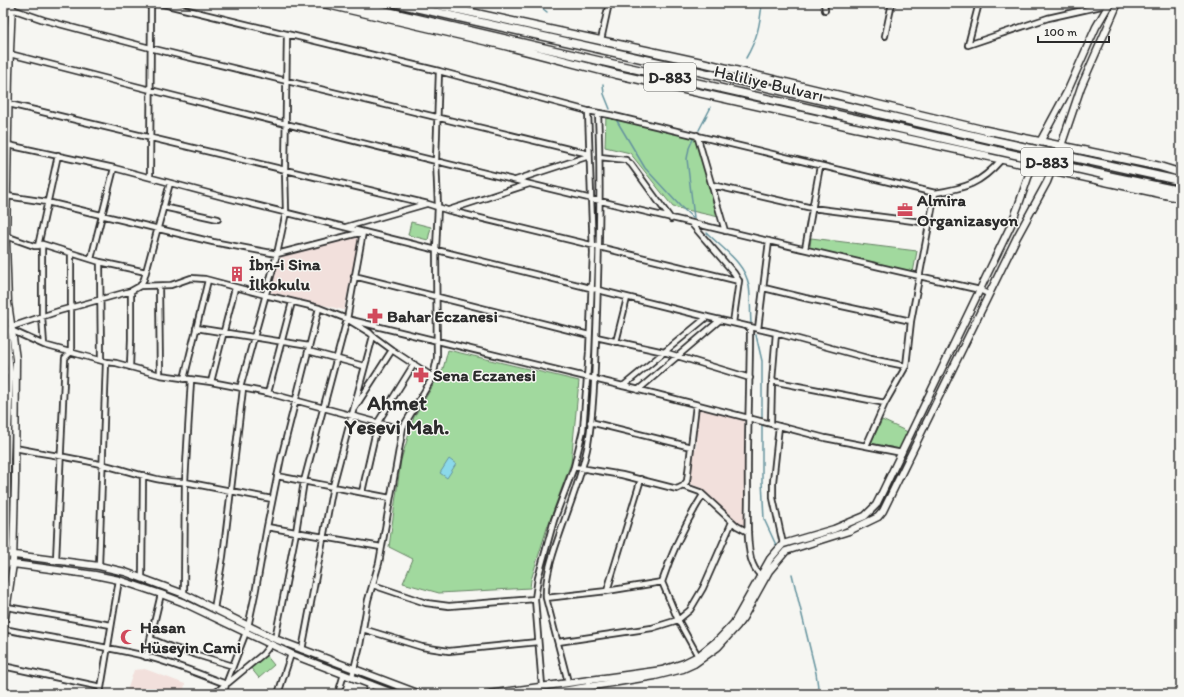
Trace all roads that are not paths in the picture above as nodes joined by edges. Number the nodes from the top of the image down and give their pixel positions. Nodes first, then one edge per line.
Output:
1 (151, 3) edge
2 (159, 3) edge
3 (321, 3) edge
4 (351, 3) edge
5 (395, 3) edge
6 (428, 3) edge
7 (609, 3) edge
8 (824, 3) edge
9 (892, 3) edge
10 (979, 3) edge
11 (1118, 3) edge
12 (1110, 4) edge
13 (12, 6) edge
14 (825, 10) dead end
15 (502, 19) junction
16 (287, 34) junction
17 (885, 36) dead end
18 (601, 40) junction
19 (503, 45) junction
20 (150, 48) junction
21 (601, 50) junction
22 (10, 54) junction
23 (600, 61) junction
24 (439, 71) junction
25 (286, 80) junction
26 (759, 86) junction
27 (150, 90) junction
28 (834, 95) junction
29 (755, 96) junction
30 (9, 104) junction
31 (588, 111) junction
32 (598, 113) junction
33 (437, 117) junction
34 (286, 124) junction
35 (857, 128) junction
36 (697, 135) junction
37 (151, 138) junction
38 (1040, 142) junction
39 (8, 145) junction
40 (1061, 146) junction
41 (58, 155) junction
42 (589, 155) junction
43 (600, 157) junction
44 (436, 160) junction
45 (1001, 160) junction
46 (1032, 165) junction
47 (820, 166) junction
48 (114, 168) junction
49 (285, 170) junction
50 (1053, 170) junction
51 (1181, 173) edge
52 (150, 177) junction
53 (516, 180) junction
54 (1181, 181) edge
55 (170, 183) junction
56 (530, 183) junction
57 (712, 185) junction
58 (1181, 191) edge
59 (934, 193) junction
60 (7, 196) junction
61 (1181, 198) edge
62 (592, 199) junction
63 (599, 200) junction
64 (47, 202) junction
65 (428, 204) junction
66 (163, 206) junction
67 (438, 206) junction
68 (812, 208) junction
69 (447, 210) junction
70 (286, 212) junction
71 (103, 215) junction
72 (671, 218) junction
73 (218, 220) dead end
74 (929, 223) junction
75 (690, 224) junction
76 (345, 227) junction
77 (157, 229) junction
78 (725, 231) junction
79 (363, 232) junction
80 (6, 236) junction
81 (769, 241) junction
82 (40, 245) junction
83 (593, 246) junction
84 (598, 246) junction
85 (805, 249) junction
86 (436, 250) junction
87 (71, 253) junction
88 (277, 254) junction
89 (91, 259) junction
90 (100, 262) junction
91 (146, 272) junction
92 (354, 276) junction
93 (920, 276) junction
94 (208, 280) junction
95 (739, 281) junction
96 (140, 286) junction
97 (159, 286) junction
98 (235, 288) junction
99 (591, 288) junction
100 (764, 288) junction
101 (598, 290) junction
102 (980, 290) junction
103 (131, 291) junction
104 (988, 294) junction
105 (265, 296) junction
106 (437, 296) junction
107 (627, 298) junction
108 (101, 299) junction
109 (292, 302) junction
110 (72, 308) junction
111 (319, 308) junction
112 (42, 316) junction
113 (3, 317) edge
114 (347, 318) junction
115 (707, 318) junction
116 (720, 320) junction
117 (911, 321) junction
118 (732, 323) junction
119 (750, 327) junction
120 (196, 328) junction
121 (758, 329) junction
122 (8, 330) edge
123 (224, 332) junction
124 (776, 333) junction
125 (590, 335) junction
126 (372, 336) junction
127 (596, 337) junction
128 (254, 338) junction
129 (437, 340) junction
130 (280, 341) junction
131 (616, 342) junction
132 (44, 345) junction
133 (309, 349) junction
134 (392, 350) junction
135 (71, 352) junction
136 (664, 352) junction
137 (678, 356) junction
138 (336, 359) junction
139 (104, 361) junction
140 (414, 364) junction
141 (364, 366) junction
142 (906, 366) junction
143 (130, 367) junction
144 (3, 372) edge
145 (10, 373) junction
146 (160, 375) junction
147 (433, 377) junction
148 (586, 378) junction
149 (750, 378) junction
150 (184, 379) junction
151 (594, 379) junction
152 (191, 380) junction
153 (772, 381) junction
154 (211, 382) junction
155 (623, 386) junction
156 (242, 388) junction
157 (638, 390) junction
158 (268, 393) junction
159 (6, 397) edge
160 (296, 400) junction
161 (885, 403) junction
162 (696, 405) junction
163 (323, 408) junction
164 (351, 414) junction
165 (748, 417) junction
166 (6, 422) edge
167 (378, 422) junction
168 (590, 422) junction
169 (769, 423) junction
170 (779, 426) junction
171 (403, 427) junction
172 (866, 446) junction
173 (692, 447) junction
174 (15, 448) junction
175 (5, 449) edge
176 (902, 452) junction
177 (61, 457) junction
178 (102, 465) junction
179 (574, 467) junction
180 (583, 468) junction
181 (5, 473) edge
182 (144, 475) junction
183 (277, 476) junction
184 (641, 479) junction
185 (185, 482) junction
186 (304, 482) junction
187 (333, 486) junction
188 (683, 486) junction
189 (5, 491) edge
190 (230, 492) junction
191 (362, 492) junction
192 (703, 495) junction
193 (390, 498) junction
194 (272, 500) junction
195 (5, 517) edge
196 (732, 522) junction
197 (267, 527) junction
198 (296, 532) junction
199 (748, 532) junction
200 (324, 536) junction
201 (783, 544) junction
202 (5, 546) edge
203 (381, 547) junction
204 (10, 555) junction
205 (56, 560) junction
206 (9, 563) junction
207 (99, 566) junction
208 (4, 574) edge
209 (760, 575) junction
210 (142, 578) junction
211 (119, 580) junction
212 (662, 582) junction
213 (373, 585) junction
214 (607, 591) junction
215 (3, 592) edge
216 (161, 594) junction
217 (184, 594) junction
218 (546, 598) junction
219 (535, 599) junction
220 (7, 606) junction
221 (214, 609) junction
222 (678, 620) junction
223 (111, 625) junction
224 (363, 629) junction
225 (3, 630) edge
226 (247, 630) junction
227 (151, 639) junction
228 (273, 642) junction
229 (538, 642) junction
230 (558, 642) junction
231 (107, 648) junction
232 (302, 650) junction
233 (291, 654) junction
234 (698, 656) junction
235 (146, 657) junction
236 (3, 666) edge
237 (233, 666) junction
238 (354, 670) junction
239 (344, 674) junction
240 (352, 677) junction
241 (568, 682) junction
242 (226, 684) junction
243 (371, 684) junction
244 (542, 686) junction
245 (101, 687) junction
246 (100, 694) edge
247 (214, 694) edge
248 (224, 694) edge
249 (278, 694) edge
250 (338, 694) edge
251 (367, 694) edge
252 (395, 694) edge
253 (420, 694) edge
254 (488, 694) edge
255 (544, 694) edge

1 - 20 street
2 - 16 street
3 - 19 highway
4 - 23 highway, Haliliye Bulvarı / D-883
5 - 21 highway, Haliliye Bulvarı / D-883
6 - 15 highway
7 - 18 street
8 - 14 street
9 - 17 street
10 - 12 street
11 - 40 main road
12 - 38 main road
13 - 20 street
13 - 22 main road
15 - 18 highway
15 - 21 highway
16 - 24 street
16 - 25 street
18 - 28 highway
19 - 23 highway
19 - 35 highway
20 - 25 street
20 - 27 street
21 - 26 highway, Haliliye Bulvarı / D-883
22 - 27 street
22 - 30 main road
23 - 29 highway, Haliliye Bulvarı / D-883
24 - 31 street
24 - 33 street
25 - 33 street
25 - 34 street
26 - 28 highway
26 - 54 highway, Haliliye Bulvarı / D-883, bridge
27 - 34 street
27 - 37 street
28 - 38 highway
29 - 35 highway
29 - 58 highway, Haliliye Bulvarı / D-883, bridge
30 - 37 street
30 - 39 main road
31 - 32 street
31 - 42 street
32 - 36 street
32 - 43 street
33 - 42 street
33 - 44 street
34 - 44 street
34 - 49 street
35 - 45 highway
36 - 47 street
36 - 57 street
37 - 49 street
37 - 52 street
38 - 40 highway
38 - 46 main road
39 - 41 street
39 - 60 main road
40 - 50 main road
40 - 51 highway
41 - 48 street
41 - 64 street
42 - 53 street
42 - 62 street
43 - 63 street
43 - 72 street
44 - 53 street
44 - 67 street
45 - 46 highway
45 - 59 street
46 - 50 highway
46 - 102 main road
47 - 59 street
47 - 68 street
48 - 52 street
48 - 71 street
49 - 65 street
49 - 70 street
50 - 61 highway
50 - 104 main road
52 - 55 street
53 - 56 street
55 - 66 street
55 - 70 street
56 - 62 street
56 - 69 street
57 - 68 street
57 - 78 street
59 - 74 street
60 - 64 street
60 - 80 main road
62 - 63 street
62 - 83 street
63 - 72 street
63 - 84 street
64 - 71 street
64 - 82 street
65 - 67 street
65 - 76 street
66 - 73 street
66 - 77 street
67 - 69 street
67 - 86 street
68 - 74 street
68 - 85 street
69 - 83 street
70 - 76 street
70 - 88 street
71 - 77 street
71 - 89 street
72 - 75 street
74 - 93 street
75 - 78 street
75 - 95 street
76 - 79 street
77 - 88 street
77 - 91 street
78 - 81 street
79 - 86 street
79 - 88 street
79 - 92 street
80 - 82 street
80 - 122 main road
81 - 85 street
81 - 100 street
82 - 87 street
82 - 112 street
83 - 84 street
83 - 99 street
84 - 95 street
84 - 101 street
85 - 93 street
86 - 99 street
86 - 106 street
87 - 89 street
87 - 110 street
88 - 105 street
89 - 90 street
90 - 91 street
90 - 108 street
91 - 96 street
92 - 106 street
92 - 114 street
93 - 102 street
93 - 117 street
94 - 97 street
94 - 98 street
94 - 120 street
95 - 118 street
96 - 97 street
96 - 103 street
97 - 146 street
98 - 105 street
98 - 123 street
99 - 101 street
99 - 125 street
100 - 117 street
100 - 121 street
101 - 107 street
101 - 127 street
102 - 104 street
102 - 176 main road
103 - 108 street
103 - 143 street
104 - 255 main road
105 - 109 street
105 - 128 street
106 - 125 street
106 - 129 street
107 - 115 street
107 - 131 street
108 - 110 street
108 - 139 street
109 - 111 street
109 - 130 street
110 - 112 street
110 - 135 street
111 - 114 street
111 - 133 street
112 - 122 street
112 - 132 street
113 - 122 main road
114 - 126 street
114 - 129 street
114 - 138 street
115 - 116 street
115 - 136 street
116 - 118 street
116 - 137 street
117 - 142 street
118 - 119 street
119 - 121 street
119 - 149 street
120 - 123 street
120 - 150 street
121 - 124 street
122 - 132 street
122 - 145 main road
122 - 174 main road
123 - 128 street
123 - 154 street
124 - 142 street
124 - 153 street
125 - 148 street
126 - 134 street
126 - 141 street
127 - 131 street
127 - 151 street
128 - 130 street
128 - 156 street
129 - 147 street
129 - 148 street
130 - 133 street
130 - 158 street
131 - 136 street
132 - 135 street
133 - 138 street
133 - 160 street
134 - 140 street
134 - 164 street
135 - 139 street
135 - 177 street
136 - 137 street
136 - 155 street
137 - 149 street
137 - 157 street
138 - 141 street
138 - 163 street
139 - 143 street
139 - 178 street
140 - 147 street
140 - 167 street
141 - 164 street
142 - 161 street
143 - 146 street
144 - 145 street
145 - 159 main road
146 - 150 street
147 - 171 street
148 - 151 street
148 - 179 street
149 - 165 street
150 - 152 street
151 - 155 street
151 - 168 street
152 - 154 street
152 - 185 street
153 - 161 street
153 - 169 street
154 - 156 street
155 - 157 street
156 - 158 street
156 - 190 street
157 - 162 street
158 - 160 street
159 - 166 main road
160 - 163 street
160 - 183 street
161 - 172 street
162 - 165 street
162 - 173 street
163 - 164 street
163 - 186 street
164 - 167 street
164 - 187 street
165 - 169 street
165 - 199 street
166 - 175 main road
167 - 171 street
167 - 191 street
168 - 173 street
168 - 180 street
169 - 170 street
170 - 172 street
170 - 201 street
171 - 193 street
172 - 176 street
173 - 188 street
174 - 177 street
174 - 204 main road
175 - 181 main road
176 - 201 main road
177 - 178 street
177 - 205 street
178 - 182 street
178 - 207 street
179 - 180 street
179 - 219 street
180 - 184 street
180 - 218 street
181 - 189 main road
182 - 185 street
182 - 210 street
183 - 186 street
183 - 194 street
184 - 188 street
184 - 214 street
185 - 190 street
185 - 217 street
186 - 187 street
186 - 198 street
187 - 191 street
187 - 200 street
188 - 192 street
189 - 195 main road
190 - 194 street
190 - 221 street
191 - 193 street
192 - 196 street
192 - 212 street
193 - 203 street
194 - 197 street
195 - 202 main road
196 - 199 street
196 - 222 street
197 - 198 street
197 - 226 street
198 - 200 street
198 - 228 street
199 - 209 street
200 - 203 street
200 - 232 street
201 - 209 main road
202 - 204 main road
203 - 213 street
204 - 205 main road
204 - 206 main road
205 - 207 main road
206 - 208 main road
206 - 211 main road
206 - 220 main road
207 - 210 main road
208 - 215 main road
209 - 234 main road
210 - 217 main road
211 - 216 main road
211 - 223 street
212 - 214 street
212 - 222 street
213 - 219 street
213 - 224 street
214 - 218 street
216 - 226 main road
216 - 227 street
217 - 221 main road
218 - 230 street
219 - 229 street
220 - 223 street
220 - 225 main road
221 - 226 main road
222 - 230 street
222 - 234 street
223 - 231 street
224 - 229 street
224 - 238 street
225 - 231 street
226 - 228 main road
226 - 237 street
227 - 235 street
227 - 237 street
228 - 232 main road
228 - 233 main road
228 - 242 street
229 - 244 street
230 - 241 street
231 - 235 street
231 - 245 street
232 - 238 main road
233 - 239 main road
233 - 249 street
234 - 241 main road
235 - 242 street
236 - 245 street
237 - 242 street
238 - 240 street
238 - 253 main road
239 - 240 main road
239 - 250 street
240 - 243 main road
241 - 244 main road
242 - 247 street
242 - 248 street
243 - 251 street
243 - 252 main road
244 - 254 main road
245 - 246 street

